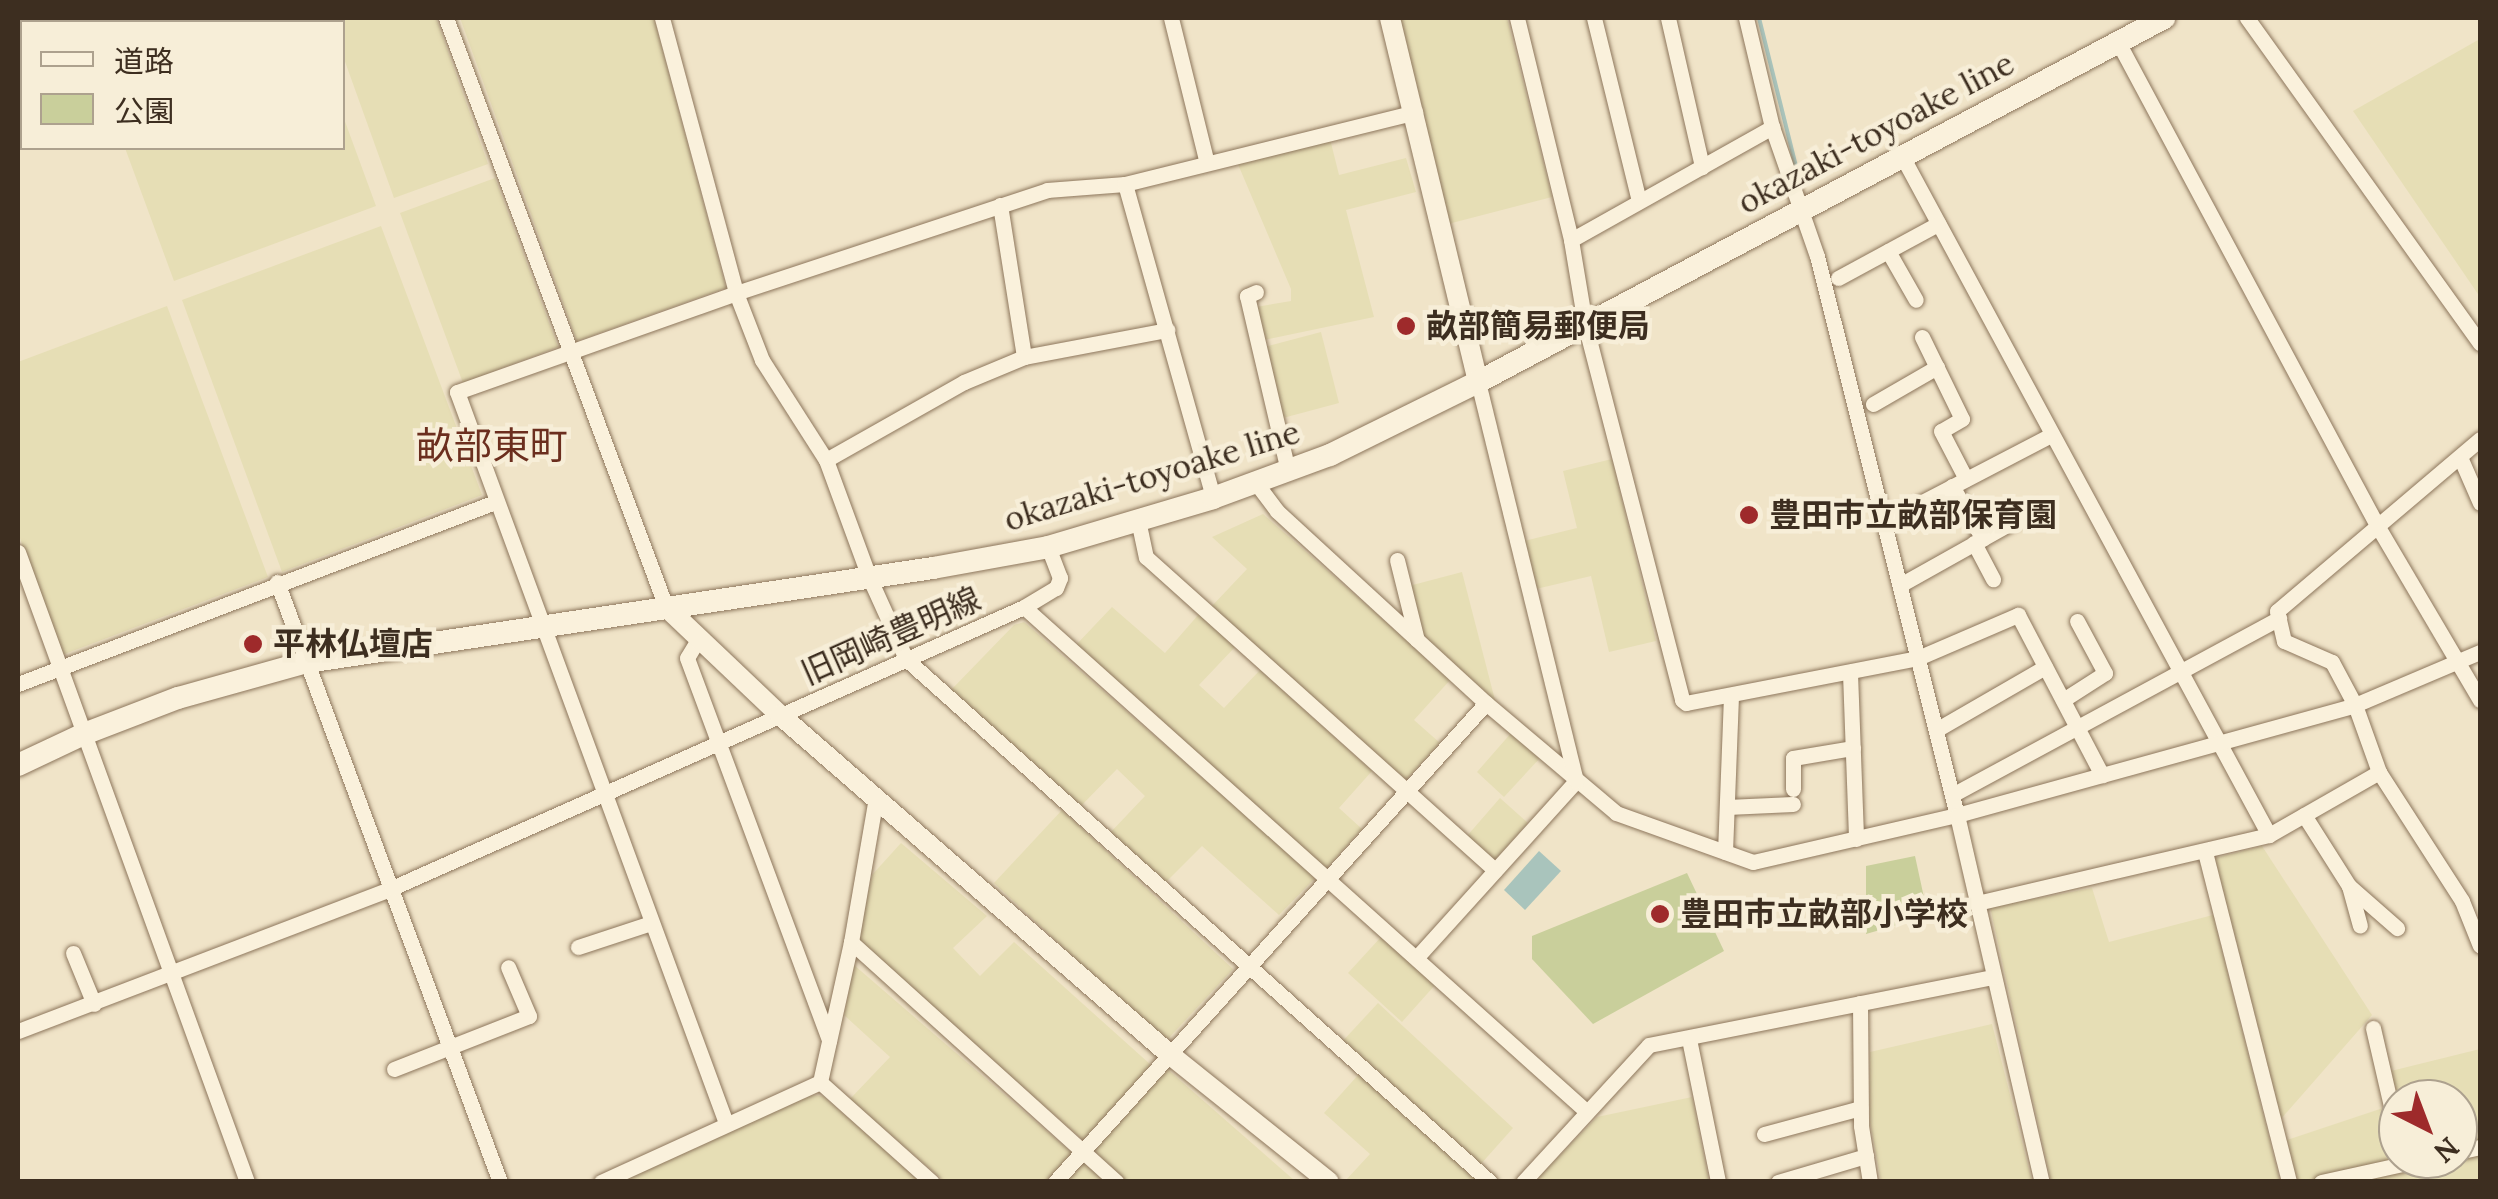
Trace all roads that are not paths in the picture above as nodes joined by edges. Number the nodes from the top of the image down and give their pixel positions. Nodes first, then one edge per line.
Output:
1 (446, 18) edge
2 (662, 18) edge
3 (1170, 18) edge
4 (1390, 18) edge
5 (1517, 18) edge
6 (1594, 18) edge
7 (1668, 18) edge
8 (1746, 18) edge
9 (2164, 18) edge
10 (2247, 18) edge
11 (2118, 42) junction
12 (1415, 112) junction
13 (1772, 127) junction
14 (1902, 156) junction
15 (1206, 163) junction
16 (1702, 167) junction
17 (1125, 184) junction
18 (1639, 200) junction
19 (1000, 206) junction
20 (1800, 210) junction
21 (1938, 224) junction
22 (1571, 240) junction
23 (1888, 251) junction
24 (1838, 278) dead end
25 (736, 292) junction
26 (1256, 292) dead end
27 (1916, 300) dead end
28 (1585, 324) junction
29 (1167, 330) junction
30 (1922, 337) dead end
31 (2480, 343) edge
32 (570, 352) junction
33 (1024, 357) junction
34 (1937, 367) junction
35 (1478, 382) junction
36 (1873, 404) dead end
37 (2051, 434) junction
38 (2480, 439) edge
39 (2460, 457) junction
40 (826, 460) junction
41 (1288, 471) junction
42 (1256, 483) junction
43 (1959, 483) junction
44 (1213, 498) junction
45 (495, 502) junction
46 (2480, 503) edge
47 (2037, 508) dead end
48 (1138, 520) junction
49 (1884, 522) junction
50 (2378, 527) junction
51 (1978, 541) junction
52 (1048, 547) junction
53 (18, 552) edge
54 (1398, 560) dead end
55 (870, 578) junction
56 (1993, 579) dead end
57 (277, 582) junction
58 (1900, 585) junction
59 (666, 608) junction
60 (1024, 608) junction
61 (2279, 618) junction
62 (2077, 622) dead end
63 (544, 626) junction
64 (699, 638) junction
65 (1417, 640) junction
66 (2480, 652) edge
67 (1918, 658) junction
68 (906, 659) junction
69 (307, 662) junction
70 (2458, 663) junction
71 (61, 666) junction
72 (2045, 667) junction
73 (2178, 671) junction
74 (1850, 674) junction
75 (18, 684) edge
76 (1731, 695) junction
77 (2063, 700) junction
78 (2480, 700) edge
79 (1486, 704) junction
80 (2355, 706) junction
81 (780, 716) junction
82 (2078, 728) junction
83 (1936, 730) junction
84 (84, 734) junction
85 (720, 742) junction
86 (2217, 744) junction
87 (1853, 748) junction
88 (18, 766) edge
89 (2379, 772) junction
90 (2102, 775) junction
91 (1576, 781) junction
92 (1406, 790) junction
93 (602, 792) junction
94 (1952, 795) junction
95 (876, 798) junction
96 (1727, 807) junction
97 (1957, 815) junction
98 (2304, 815) junction
99 (2269, 835) junction
100 (1856, 840) junction
101 (1726, 852) junction
102 (2205, 852) junction
103 (1494, 870) junction
104 (1328, 876) junction
105 (2348, 886) junction
106 (392, 888) junction
107 (1976, 902) junction
108 (651, 922) junction
109 (2360, 926) dead end
110 (2397, 928) dead end
111 (851, 942) junction
112 (2480, 946) edge
113 (578, 947) dead end
114 (74, 954) dead end
115 (1417, 957) junction
116 (508, 967) dead end
117 (1247, 967) junction
118 (170, 976) junction
119 (1993, 977) junction
120 (1860, 1003) junction
121 (94, 1004) junction
122 (68, 1014) junction
123 (2373, 1028) dead end
124 (18, 1031) edge
125 (1688, 1039) junction
126 (829, 1040) junction
127 (18, 1041) edge
128 (450, 1046) junction
129 (1168, 1053) junction
130 (394, 1070) dead end
131 (2385, 1079) edge
132 (820, 1082) junction
133 (1861, 1108) junction
134 (1587, 1112) junction
135 (726, 1122) junction
136 (1764, 1134) dead end
137 (1083, 1151) junction
138 (1866, 1156) junction
139 (2378, 1168) edge
140 (247, 1182) edge
141 (500, 1182) edge
142 (601, 1182) edge
143 (932, 1182) edge
144 (1056, 1182) edge
145 (1118, 1182) edge
146 (1329, 1182) edge
147 (1490, 1182) edge
148 (1523, 1182) edge
149 (1718, 1182) edge
150 (1778, 1182) edge
151 (1870, 1182) edge
152 (2042, 1182) edge
153 (2288, 1182) edge
154 (2321, 1182) edge

1 - 32 street
2 - 25 street
3 - 15 street
4 - 12 street
5 - 22 street
6 - 18 street
7 - 16 street
8 - 13 street
9 - 11 main road, okazaki-toyoake line
10 - 31 street
11 - 14 main road, okazaki-toyoake line
11 - 50 street
12 - 15 street
12 - 35 street
13 - 16 street
13 - 20 street
14 - 20 main road, okazaki-toyoake line
14 - 21 street
15 - 17 street
16 - 18 street
17 - 19 street
17 - 29 street
18 - 22 street
19 - 25 street
19 - 33 street
20 - 28 main road, okazaki-toyoake line
20 - 49 street
21 - 23 street
21 - 37 street
22 - 28 street
23 - 24 street
23 - 27 street
25 - 32 street
25 - 40 street
26 - 41 street
28 - 35 main road, okazaki-toyoake line
28 - 76 street
29 - 33 street
29 - 44 street
30 - 34 street
32 - 45 street
32 - 59 street
33 - 40 street
34 - 36 street
34 - 43 street
35 - 41 main road, okazaki-toyoake line
35 - 91 street
37 - 43 street
37 - 73 street
38 - 39 street
39 - 46 street
39 - 50 street
40 - 55 street
41 - 42 main road, okazaki-toyoake line
42 - 44 main road, okazaki-toyoake line
42 - 65 street
43 - 49 street
43 - 51 street
44 - 48 main road, okazaki-toyoake line
45 - 57 street
45 - 63 street
47 - 51 street
48 - 52 main road, okazaki-toyoake line
48 - 92 street
49 - 58 street
50 - 61 street
50 - 70 street
51 - 56 street
51 - 58 street
52 - 55 main road, okazaki-toyoake line
52 - 60 street, 旧岡崎豊明線
53 - 71 street
54 - 65 street
55 - 59 main road, okazaki-toyoake line
55 - 68 street
57 - 69 street
57 - 71 street
58 - 67 street
59 - 63 main road, okazaki-toyoake line
59 - 64 street
60 - 68 street, 旧岡崎豊明線
60 - 104 street
61 - 73 street
61 - 80 street
62 - 77 street
63 - 69 main road, okazaki-toyoake line
63 - 93 street
64 - 81 street
64 - 85 street
65 - 79 street
66 - 70 street
67 - 72 street
67 - 74 street
67 - 83 street
68 - 81 street, 旧岡崎豊明線
68 - 117 street
69 - 84 main road, okazaki-toyoake line
69 - 106 street
70 - 78 street
70 - 80 street
71 - 75 street
71 - 84 street
72 - 77 street
72 - 83 street
73 - 82 street
73 - 86 street
74 - 76 street
74 - 87 street
76 - 96 street
77 - 82 street
79 - 91 street
79 - 92 street
80 - 86 street
80 - 89 street
81 - 85 street, 旧岡崎豊明線
81 - 95 street
82 - 90 street
82 - 94 street
83 - 94 street
84 - 88 main road, okazaki-toyoake line
84 - 118 street
85 - 93 street, 旧岡崎豊明線
85 - 126 street
86 - 90 street
86 - 99 street
87 - 96 street
87 - 100 street
89 - 98 street
89 - 112 street
90 - 97 street
91 - 101 street
91 - 103 street
92 - 103 street
92 - 104 street
93 - 106 street, 旧岡崎豊明線
93 - 108 street
94 - 97 street
95 - 111 street
95 - 129 street
96 - 101 street
97 - 100 street
97 - 107 street
98 - 99 street
98 - 105 street
99 - 102 street
100 - 101 street
102 - 107 street
102 - 153 street
103 - 115 street
104 - 115 street
104 - 117 street
105 - 109 street
105 - 110 street
106 - 118 street, 旧岡崎豊明線
106 - 128 street
107 - 119 street
108 - 113 street
108 - 135 street
111 - 126 street
111 - 137 street
114 - 121 street
115 - 134 street
116 - 128 street
117 - 129 street
117 - 147 street
118 - 121 street
118 - 140 street
119 - 120 street
119 - 152 street
120 - 125 street
120 - 133 street
121 - 122 street
122 - 124 street
122 - 127 street
123 - 131 street
125 - 134 street
125 - 149 street
126 - 132 street
128 - 130 street
128 - 141 street
129 - 137 street
129 - 146 street
132 - 135 street
132 - 143 street
133 - 136 street
133 - 138 street
134 - 148 street
135 - 142 street
137 - 144 street
137 - 145 street
138 - 150 street
138 - 151 street
139 - 154 street

